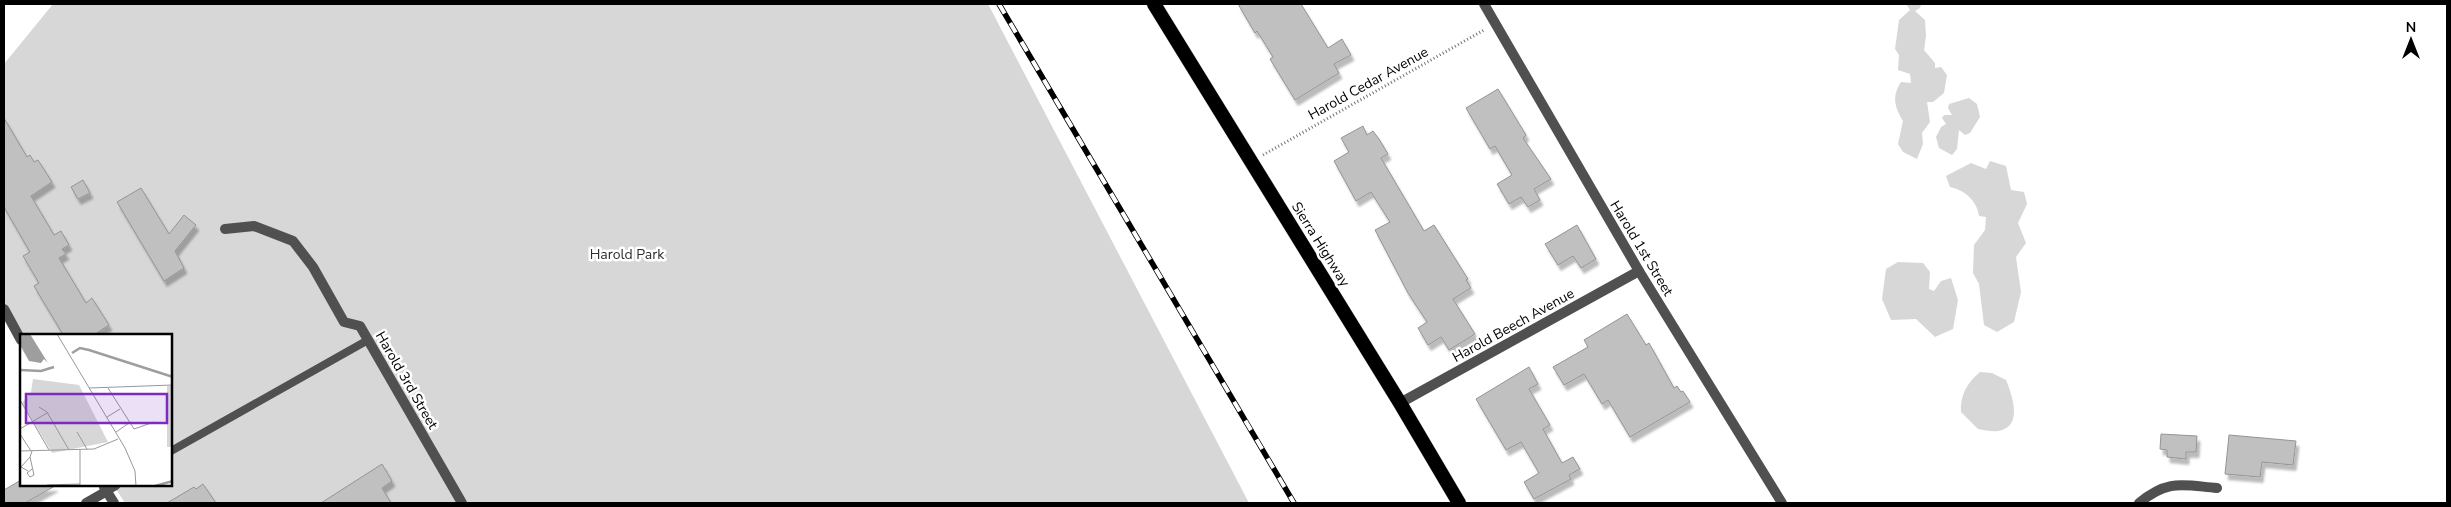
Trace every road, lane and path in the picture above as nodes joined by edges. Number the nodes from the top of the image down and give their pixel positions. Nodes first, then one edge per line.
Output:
1 (1154, 4) edge
2 (1484, 4) edge
3 (1496, 24) junction
4 (1251, 162) junction
5 (225, 229) dead end
6 (1639, 271) junction
7 (4, 309) edge
8 (20, 338) edge
9 (368, 340) junction
10 (1400, 403) junction
11 (172, 450) edge
12 (109, 488) edge
13 (2217, 488) dead end
14 (86, 503) edge
15 (114, 503) edge
16 (462, 503) edge
17 (1459, 503) edge
18 (1782, 503) edge
19 (2139, 503) edge

1 - 4 highway, Sierra Highway
2 - 3 street, Harold 1st Street
3 - 4 path, Harold Cedar Avenue
3 - 6 street, Harold 1st Street
4 - 10 highway, Sierra Highway
5 - 9 street, Harold 3rd Street
6 - 10 street, Harold Beech Avenue
6 - 18 street, Harold 1st Street
7 - 8 street
9 - 11 lane
9 - 16 street, Harold 3rd Street
10 - 17 highway, Sierra Highway
12 - 14 street
12 - 15 street
13 - 19 street

